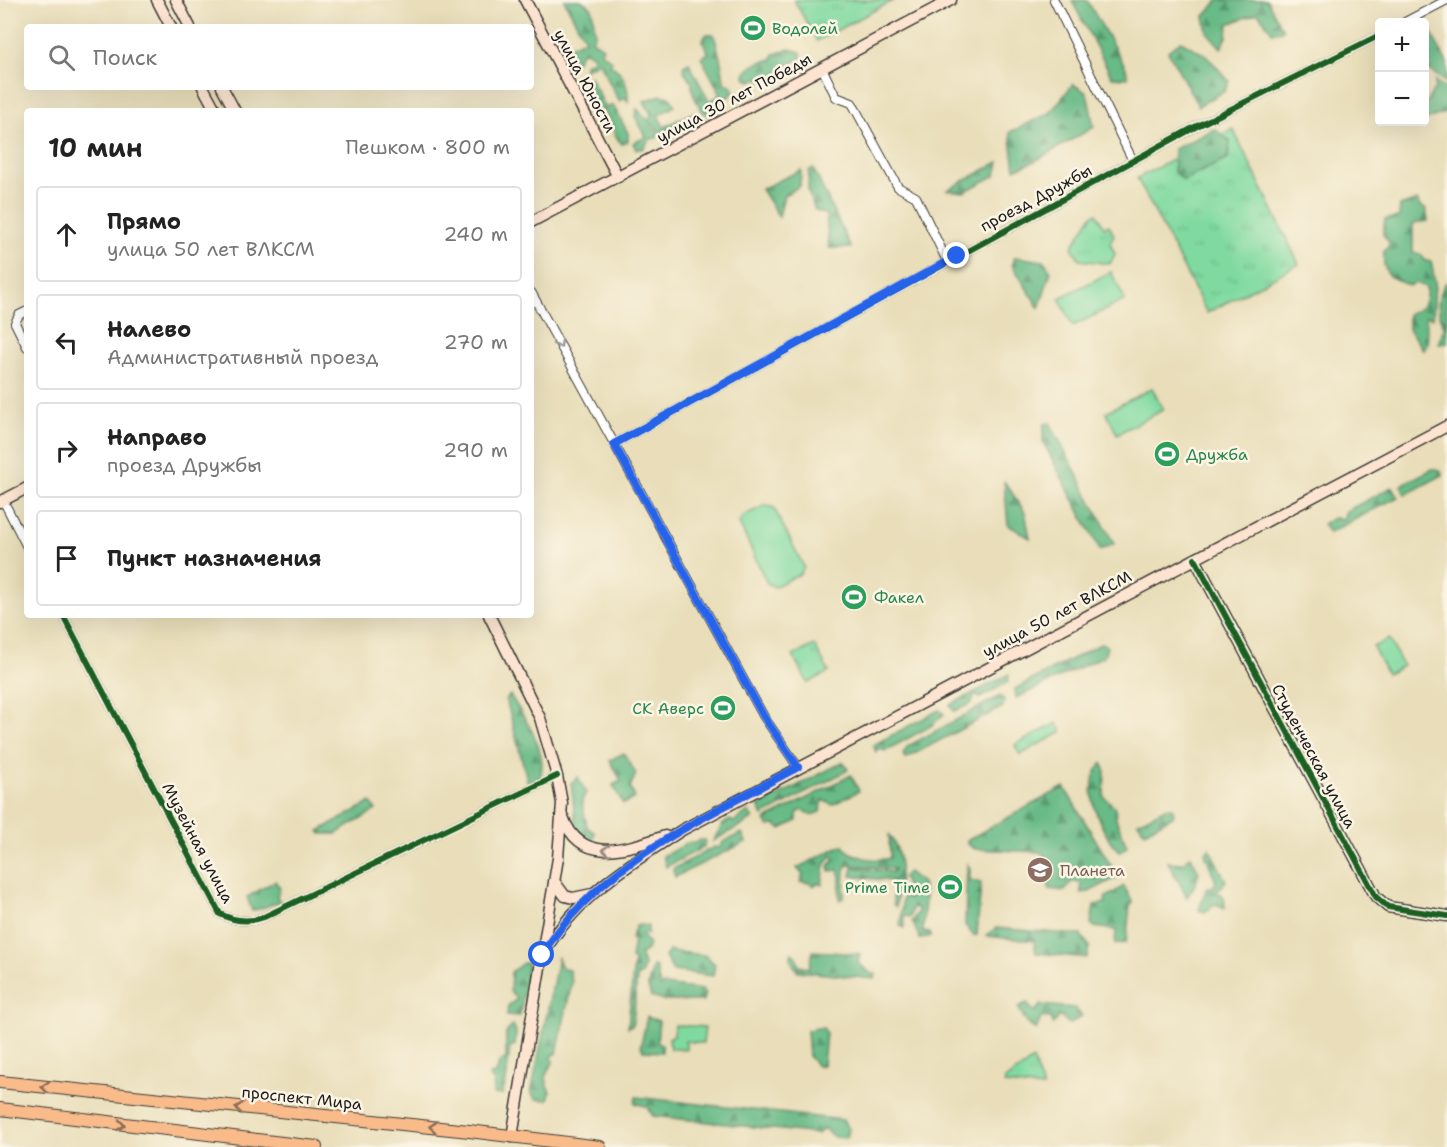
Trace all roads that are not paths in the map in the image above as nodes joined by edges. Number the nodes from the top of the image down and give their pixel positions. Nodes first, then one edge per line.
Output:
1 (157, 0) edge
2 (176, 0) edge
3 (525, 0) edge
4 (951, 0) edge
5 (1054, 0) edge
6 (1447, 0) edge
7 (1413, 18) edge
8 (169, 24) edge
9 (188, 24) edge
10 (1375, 38) edge
11 (822, 68) junction
12 (205, 90) edge
13 (224, 90) edge
14 (214, 108) edge
15 (233, 108) edge
16 (1133, 161) junction
17 (618, 177) junction
18 (534, 220) edge
19 (947, 261) junction
20 (534, 297) edge
21 (24, 312) edge
22 (24, 341) edge
23 (1447, 426) edge
24 (614, 444) junction
25 (24, 490) edge
26 (1, 501) edge
27 (24, 542) edge
28 (1195, 559) junction
29 (65, 618) edge
30 (490, 618) edge
31 (798, 767) junction
32 (558, 776) junction
33 (562, 814) junction
34 (682, 830) junction
35 (554, 881) junction
36 (592, 894) junction
37 (1447, 916) edge
38 (542, 955) junction
39 (0, 1082) edge
40 (0, 1109) edge
41 (512, 1142) edge
42 (316, 1147) edge
43 (600, 1147) edge

1 - 8 main road
2 - 9 main road
3 - 17 main road, улица Юности
4 - 11 main road, улица 30 лет Победы
5 - 16 street
6 - 7 street
10 - 16 street, проезд Дружбы
11 - 17 main road, улица 30 лет Победы
11 - 19 street
12 - 14 main road
13 - 15 main road
16 - 19 street, проезд Дружбы
17 - 18 main road, улица 30 лет Победы
19 - 24 street, проезд Дружбы
20 -> 24 street
21 - 22 street
23 - 28 main road, улица 50 лет ВЛКСМ
24 - 31 street
25 - 26 main road
26 - 27 street
28 - 31 main road, улица 50 лет ВЛКСМ
28 - 37 main road, Студенческая улица
29 - 32 street, Музейная улица
30 - 32 main road
31 - 34 main road, улица 50 лет ВЛКСМ
32 - 33 main road
34 -> 33 main road, улица 50 лет ВЛКСМ
33 - 35 main road
34 - 36 main road, улица 50 лет ВЛКСМ
35 - 36 main road
35 - 38 main road
36 - 38 main road, улица 50 лет ВЛКСМ
38 - 41 main road
41 -> 39 main road, проспект Мира
40 -> 42 main road
41 - 43 main road, проспект Мира

